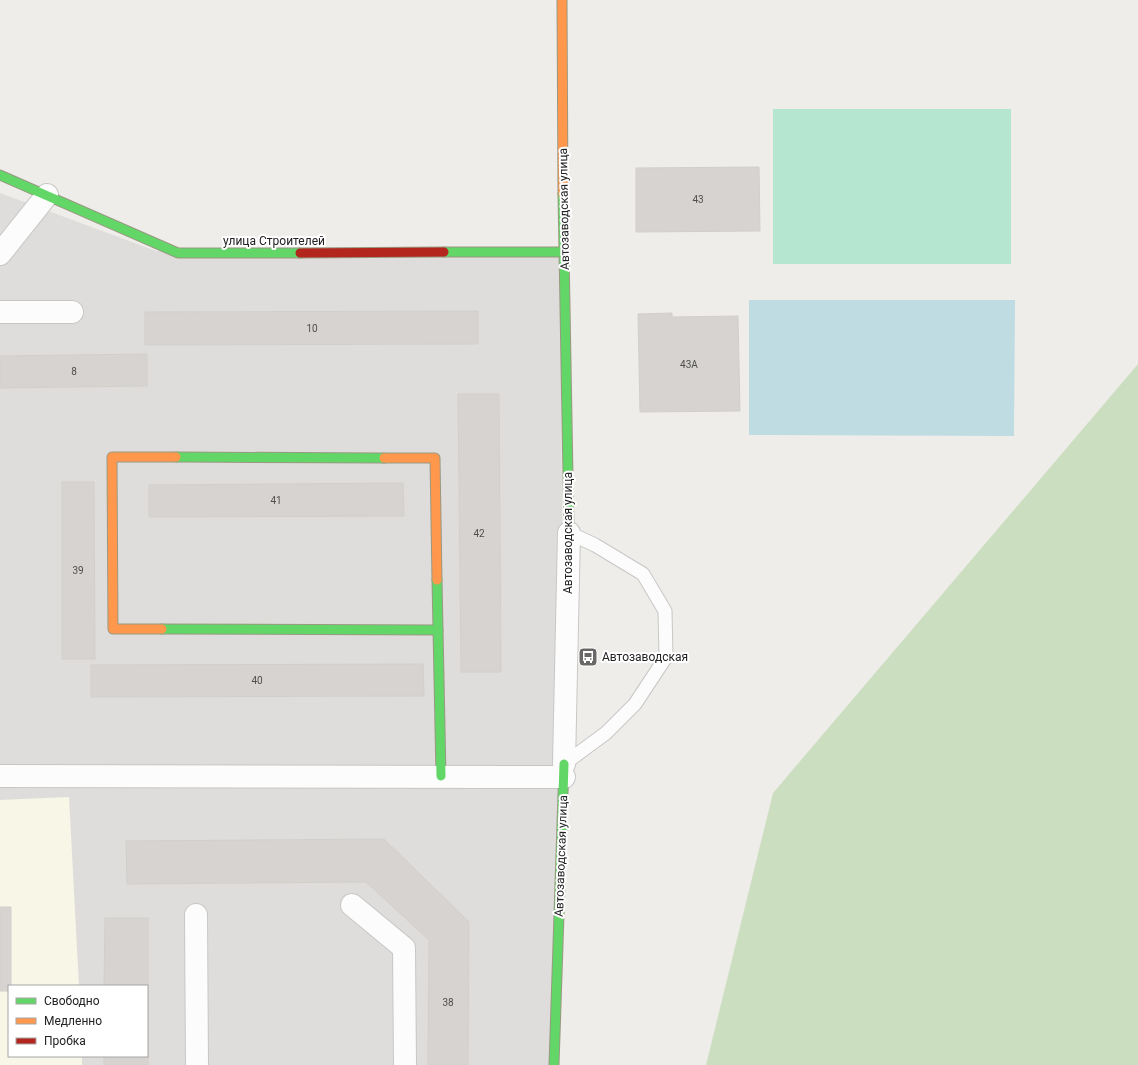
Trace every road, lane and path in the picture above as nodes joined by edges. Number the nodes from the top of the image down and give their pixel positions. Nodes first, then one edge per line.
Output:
1 (562, 0) edge
2 (0, 175) edge
3 (47, 195) junction
4 (564, 252) junction
5 (0, 254) edge
6 (0, 312) edge
7 (72, 312) dead end
8 (569, 532) junction
9 (438, 630) junction
10 (564, 771) junction
11 (0, 776) edge
12 (441, 776) junction
13 (352, 905) dead end
14 (196, 915) dead end
15 (197, 1065) edge
16 (405, 1065) edge
17 (554, 1065) edge

1 - 4 street, Автозаводская улица
2 - 3 street, улица Строителей
3 - 4 street, улица Строителей
3 - 5 street
4 - 8 street, Автозаводская улица
6 - 7 street
8 - 10 street, Автозаводская улица
8 - 10 lane
9 - 9 street
9 - 12 street
10 - 12 street
10 - 17 street, Автозаводская улица
11 - 12 street
13 - 16 street
14 - 15 street

